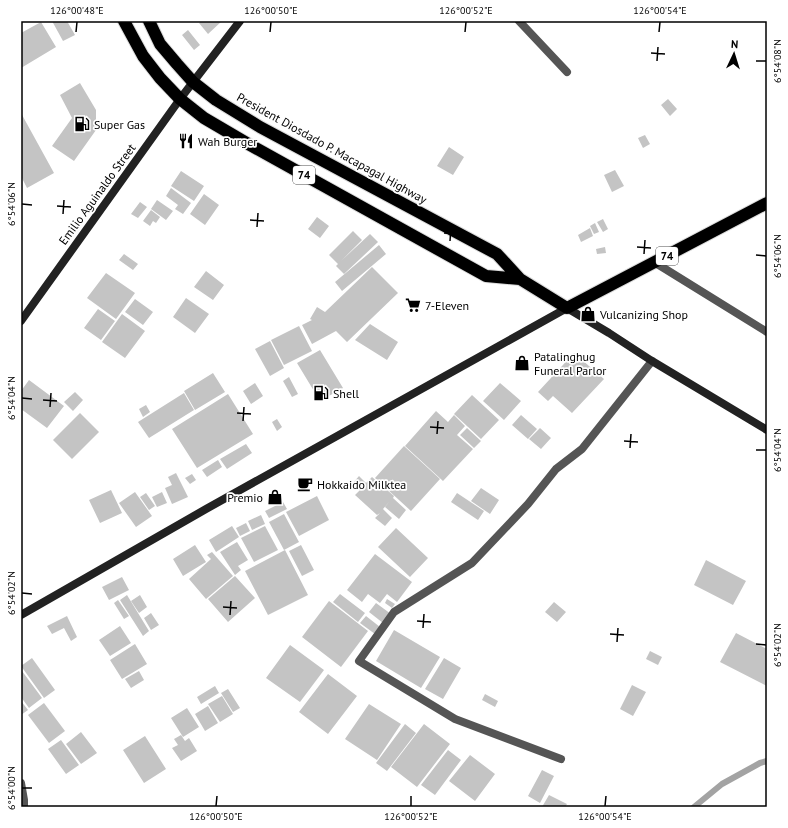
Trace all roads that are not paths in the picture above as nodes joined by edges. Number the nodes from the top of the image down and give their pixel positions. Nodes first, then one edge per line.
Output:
1 (124, 21) edge
2 (149, 21) edge
3 (240, 21) edge
4 (519, 21) edge
5 (567, 72) dead end
6 (193, 82) junction
7 (180, 99) junction
8 (767, 203) edge
9 (654, 262) junction
10 (520, 279) junction
11 (567, 308) junction
12 (21, 321) edge
13 (767, 332) edge
14 (652, 361) junction
15 (767, 430) edge
16 (21, 615) edge
17 (561, 759) dead end
18 (21, 783) edge
19 (24, 807) edge

1 - 7 highway, President Diosdado P. Macapagal Highway / 74
2 - 6 highway, President Diosdado P. Macapagal Highway / 74
3 - 6 street, Emilio Aguinaldo Street
4 - 5 street
6 - 7 street, Emilio Aguinaldo Street
6 - 10 highway, President Diosdado P. Macapagal Highway / 74
7 - 10 highway, President Diosdado P. Macapagal Highway / 74
7 - 12 street, Emilio Aguinaldo Street
8 - 9 highway, 74
9 - 11 highway, 74
9 - 13 street
10 - 11 highway, President Diosdado P. Macapagal Highway / 74
11 - 14 street
11 - 16 street
14 - 15 street
14 - 17 street
18 - 19 street

